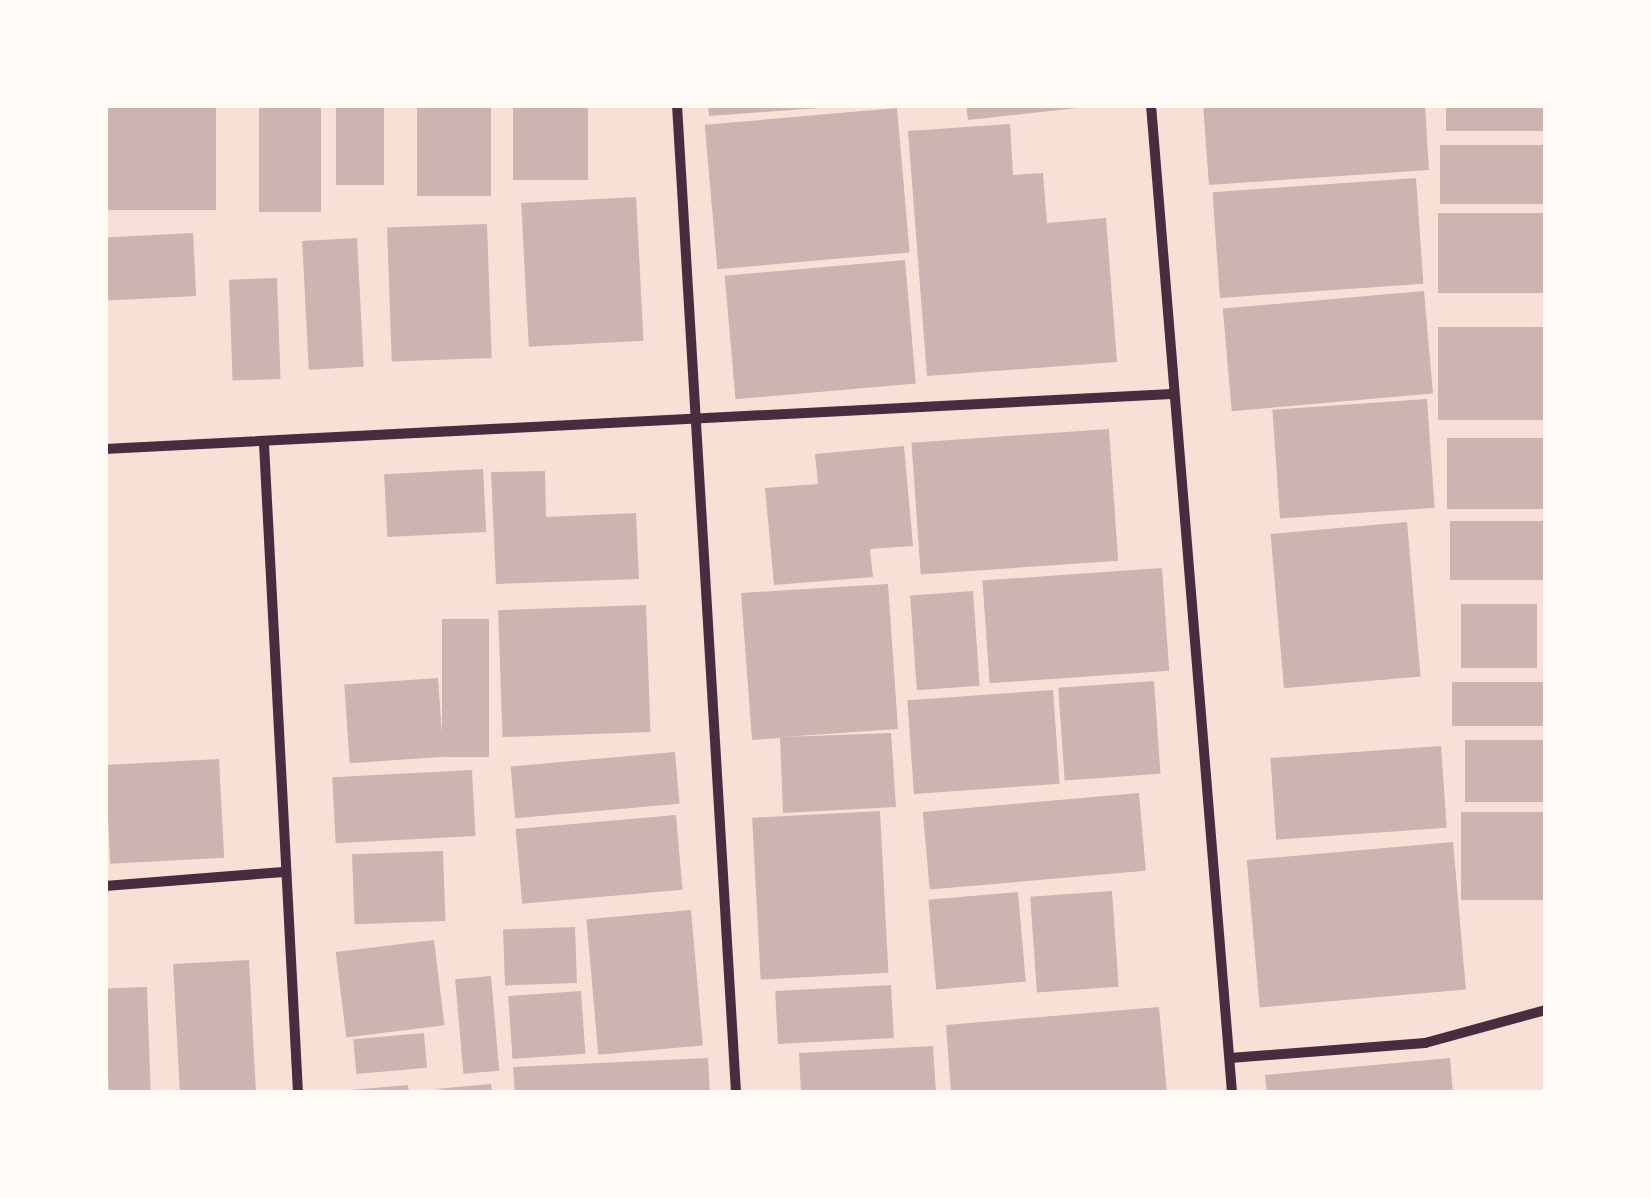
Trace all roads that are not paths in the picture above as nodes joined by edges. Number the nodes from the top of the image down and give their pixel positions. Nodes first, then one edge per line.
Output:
1 (678, 105) edge
2 (1152, 105) edge
3 (1172, 394) junction
4 (700, 418) junction
5 (264, 444) junction
6 (105, 448) edge
7 (283, 872) junction
8 (105, 886) edge
9 (1546, 1010) edge
10 (1230, 1058) junction
11 (298, 1093) edge
12 (736, 1093) edge
13 (1232, 1093) edge

1 - 4 street
2 - 3 street
3 - 4 street
3 - 10 street
4 - 5 street
4 - 12 street
5 - 6 street
5 - 7 street
7 - 8 street
7 - 11 street
9 - 10 street
10 - 13 street

